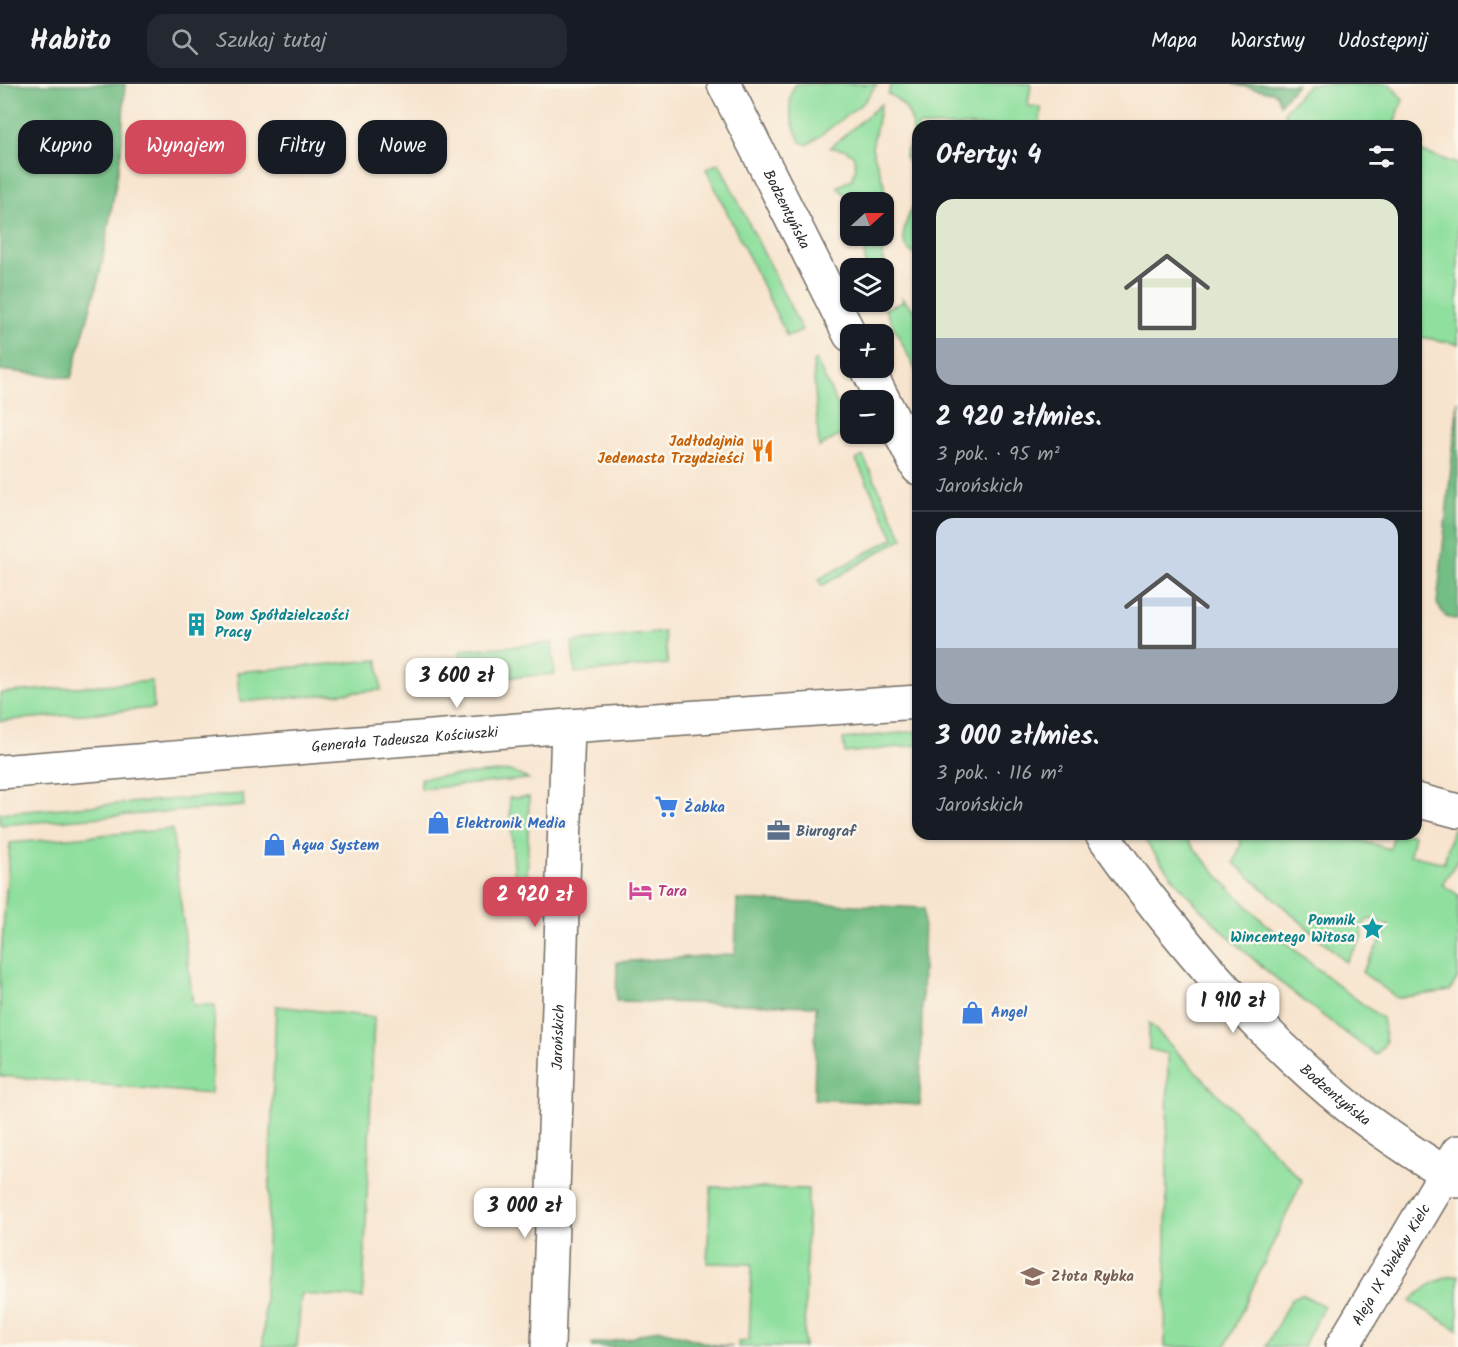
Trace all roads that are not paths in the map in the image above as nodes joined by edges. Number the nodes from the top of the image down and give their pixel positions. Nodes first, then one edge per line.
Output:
1 (724, 84) edge
2 (845, 324) edge
3 (872, 378) edge
4 (912, 456) edge
5 (912, 702) edge
6 (568, 726) junction
7 (0, 772) edge
8 (1422, 802) edge
9 (1458, 811) edge
10 (1106, 840) edge
11 (1454, 1168) edge
12 (548, 1347) edge
13 (1342, 1347) edge

1 - 2 street, Bodzentyńska
3 - 4 street
5 - 6 street, Generała Tadeusza Kościuszki
6 - 7 street, Generała Tadeusza Kościuszki
6 - 12 street, Jarońskich
8 - 9 street
10 - 11 street, Bodzentyńska
11 - 13 street, Aleja IX Wieków Kielc

